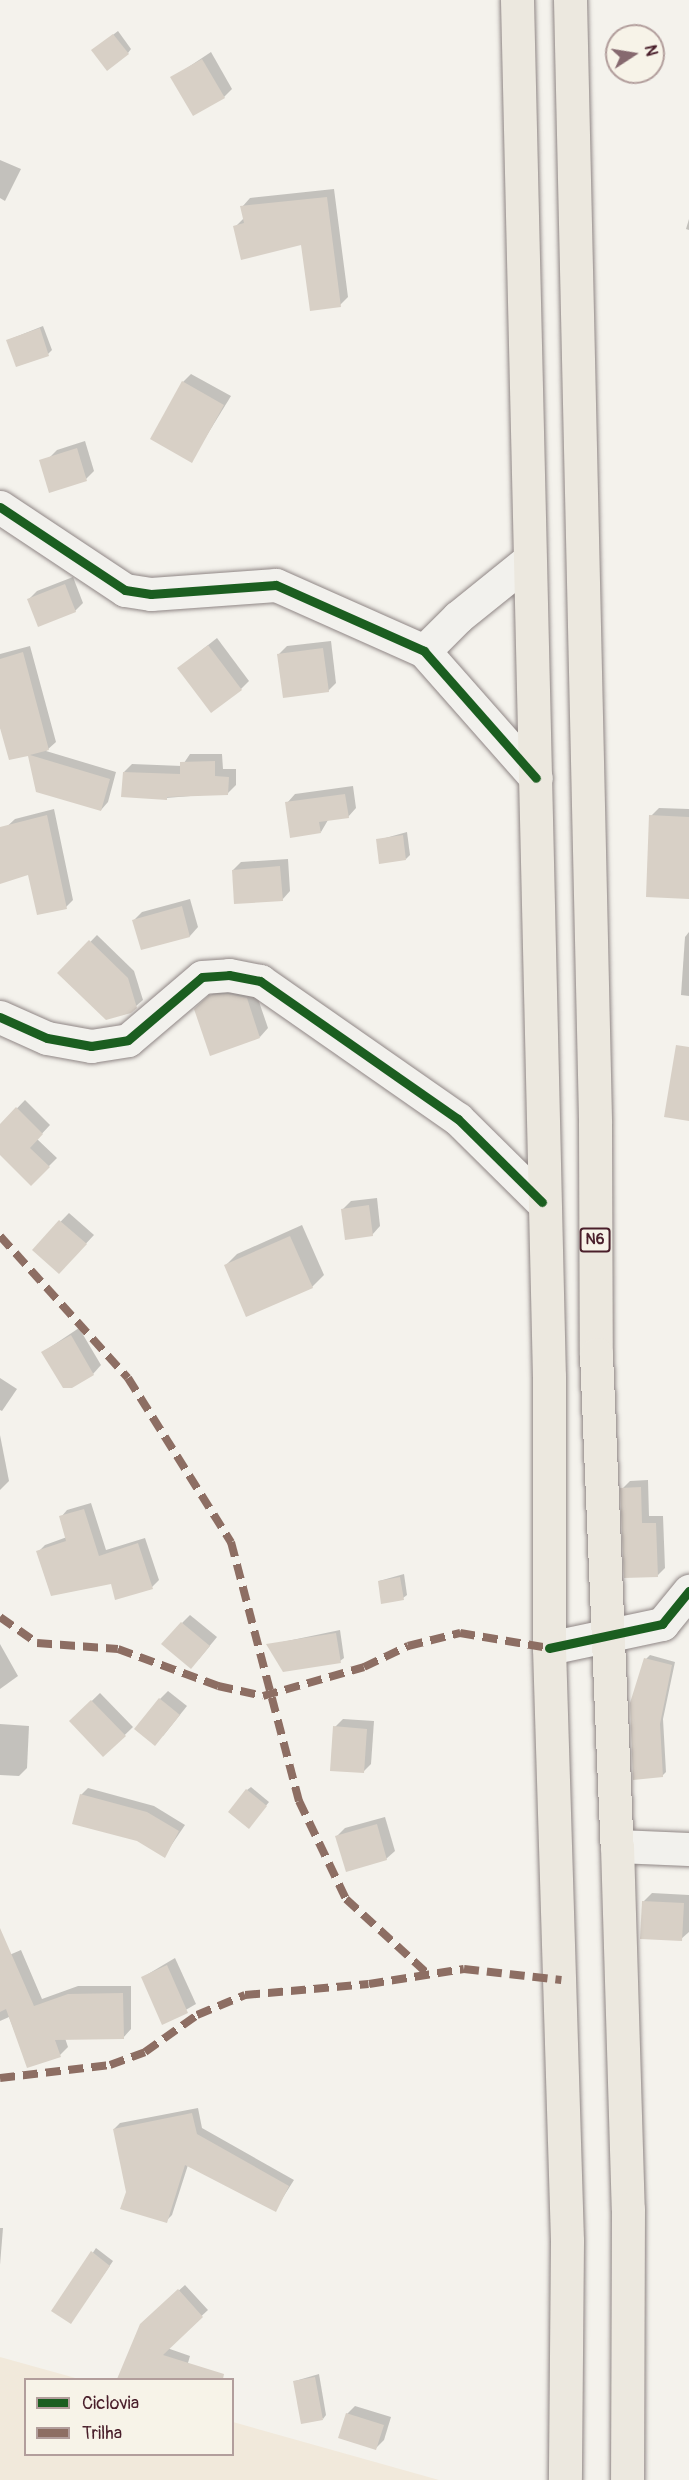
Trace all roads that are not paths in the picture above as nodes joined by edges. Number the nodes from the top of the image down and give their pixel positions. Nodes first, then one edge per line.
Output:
1 (517, 0) edge
2 (570, 0) edge
3 (0, 507) edge
4 (529, 560) junction
5 (424, 651) junction
6 (536, 778) junction
7 (0, 1017) edge
8 (542, 1202) junction
9 (689, 1591) edge
10 (676, 1621) edge
11 (607, 1634) junction
12 (549, 1648) junction
13 (618, 1846) junction
14 (689, 1849) edge
15 (565, 2480) edge
16 (627, 2480) edge

1 - 4 highway
2 - 11 highway, N6
3 - 5 street
4 - 5 street
4 - 6 highway
5 - 6 street
6 - 8 highway
7 - 8 street
8 - 12 highway
9 - 10 street
10 - 11 street
11 - 12 street
11 - 13 highway, N6
12 - 15 highway
13 - 14 street
13 - 16 highway, N6

